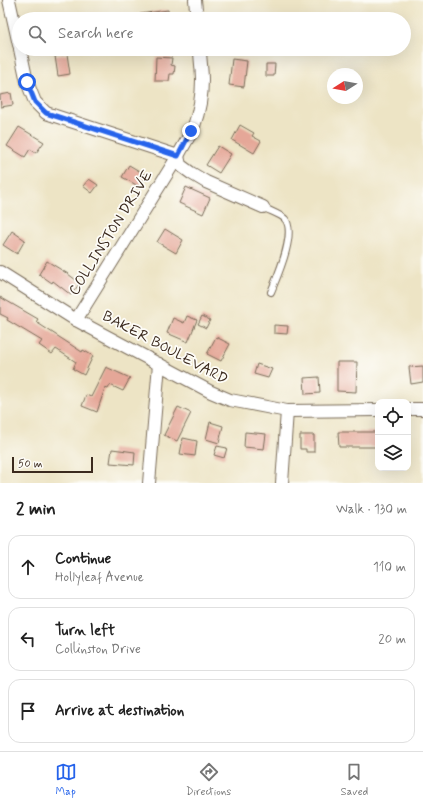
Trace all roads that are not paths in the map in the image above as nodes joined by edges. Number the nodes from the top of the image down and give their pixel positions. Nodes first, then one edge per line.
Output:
1 (10, 0) edge
2 (196, 0) edge
3 (12, 12) edge
4 (197, 12) edge
5 (21, 56) edge
6 (200, 56) edge
7 (178, 156) junction
8 (263, 207) joint
9 (0, 272) edge
10 (271, 292) dead end
11 (76, 320) junction
12 (159, 364) junction
13 (423, 408) edge
14 (411, 409) edge
15 (375, 410) edge
16 (287, 411) junction
17 (149, 483) edge
18 (282, 483) edge

1 - 3 street
2 - 4 street
5 - 7 street
6 - 7 street, COLLINSTON DRIVE
7 - 8 street
7 - 11 street, COLLINSTON DRIVE
8 - 10 lane
9 - 11 street, BAKER BOULEVARD
11 - 12 street, BAKER BOULEVARD
12 - 16 street, BAKER BOULEVARD
12 - 17 street
13 - 14 street
15 - 16 street, BAKER BOULEVARD
16 - 18 street

